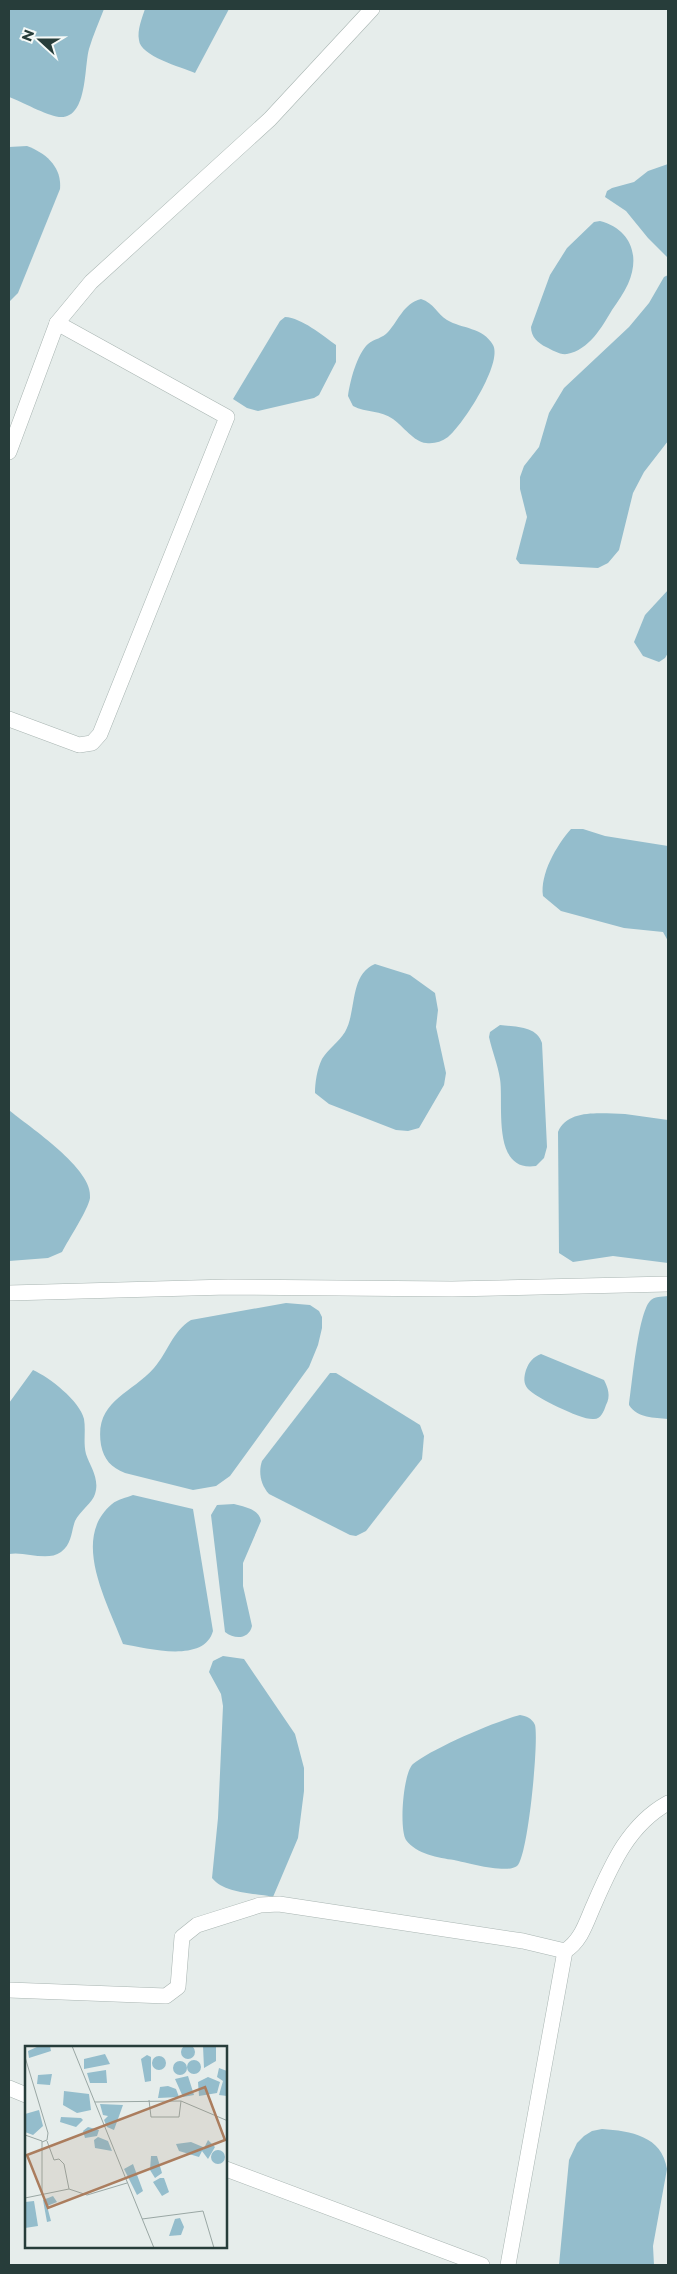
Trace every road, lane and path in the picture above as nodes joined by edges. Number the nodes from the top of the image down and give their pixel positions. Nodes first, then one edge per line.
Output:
1 (372, 9) edge
2 (57, 323) junction
3 (9, 452) edge
4 (9, 718) edge
5 (668, 1284) edge
6 (9, 1293) edge
7 (668, 1803) edge
8 (564, 1951) junction
9 (9, 1990) edge
10 (9, 2088) edge
11 (25, 2094) edge
12 (228, 2171) edge
13 (482, 2265) edge
14 (508, 2265) edge

1 - 2 street
2 - 3 street
2 - 4 street
5 - 6 street
7 - 8 street
8 - 9 street
8 - 14 street
10 - 11 street
12 - 13 street

